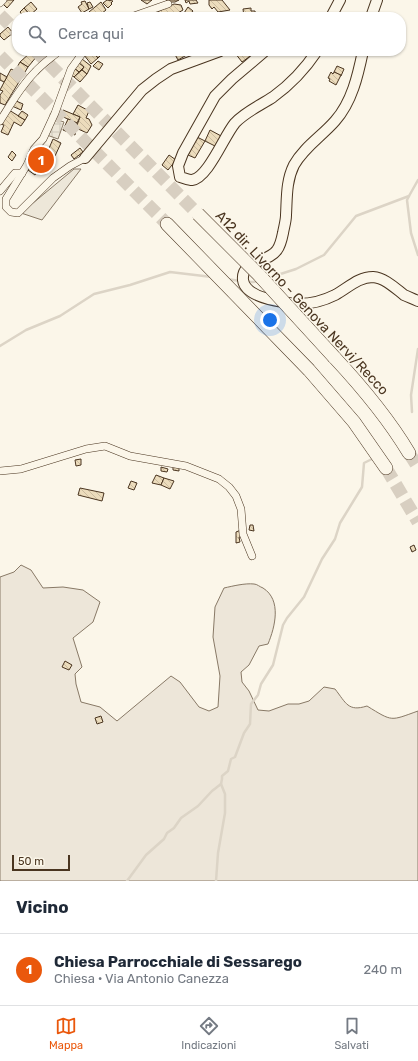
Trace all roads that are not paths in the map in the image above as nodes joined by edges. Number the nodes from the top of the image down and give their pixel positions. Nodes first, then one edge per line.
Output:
1 (2, 0) edge
2 (340, 0) edge
3 (378, 0) edge
4 (0, 3) edge
5 (168, 4) dead end
6 (145, 12) edge
7 (334, 12) edge
8 (373, 12) edge
9 (53, 56) edge
10 (81, 56) edge
11 (206, 56) edge
12 (259, 56) edge
13 (314, 56) edge
14 (362, 56) edge
15 (0, 121) edge
16 (85, 158) joint
17 (22, 174) junction
18 (0, 191) edge
19 (198, 214) tunnel mouth
20 (167, 224) tunnel mouth
21 (418, 302) edge
22 (409, 453) tunnel mouth
23 (386, 468) tunnel mouth
24 (0, 471) edge
25 (252, 556) dead end

1 - 4 street
2 - 7 street
3 - 8 street
5 - 6 street
9 - 15 street
10 - 17 street
11 - 16 street
12 - 13 street
14 - 21 street
16 - 17 street
17 - 18 street
19 - 22 highway, A12 dir. Livorno - Genova Nervi/Recco, bridge
20 - 23 highway
24 - 25 street

